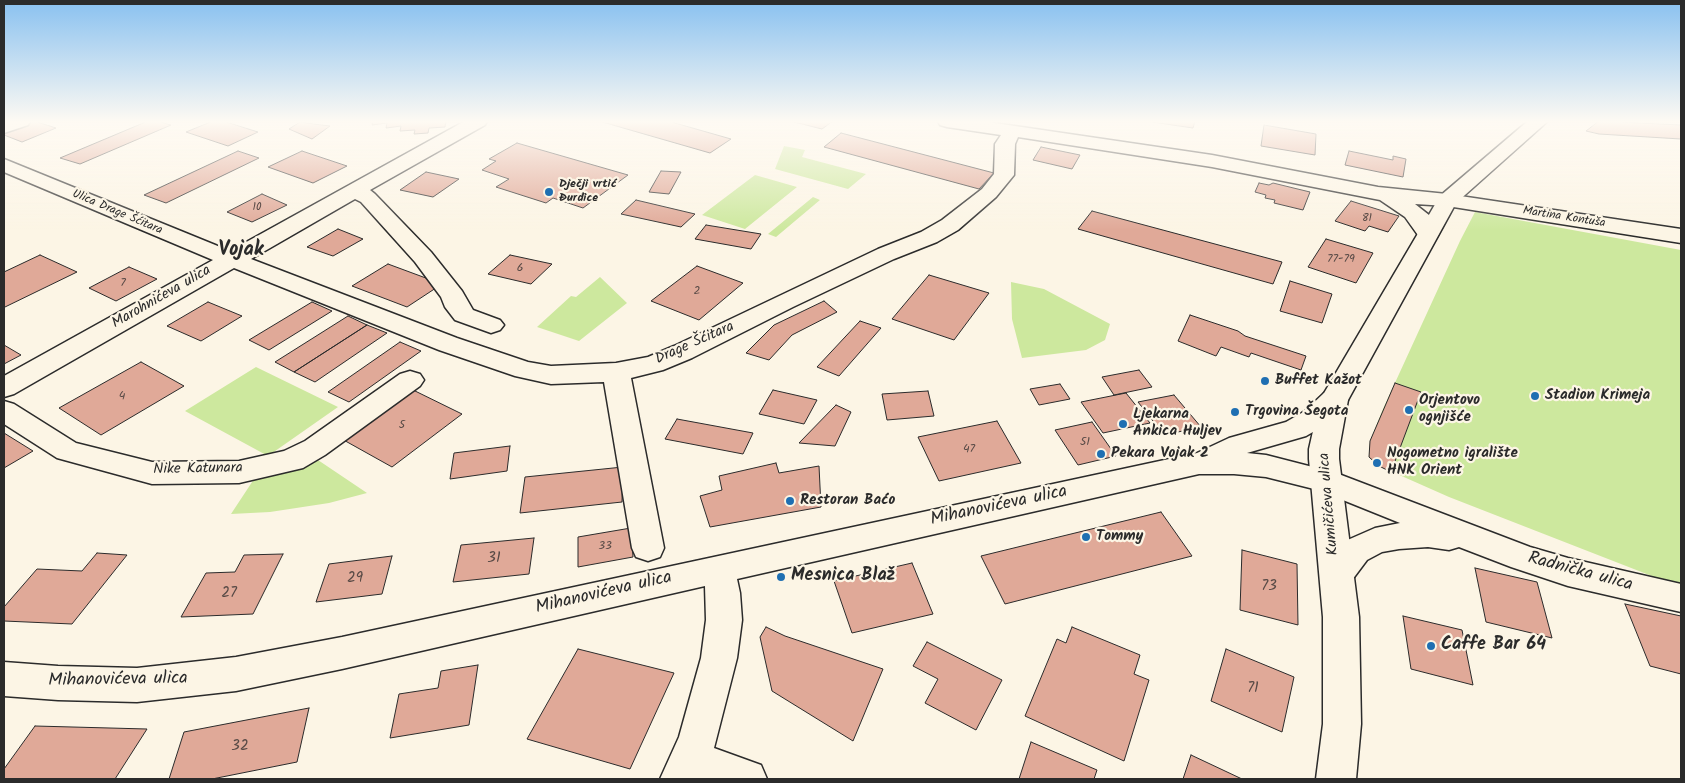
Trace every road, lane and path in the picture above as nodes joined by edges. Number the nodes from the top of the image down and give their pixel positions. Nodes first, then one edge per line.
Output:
1 (412, 158) edge
2 (1005, 158) edge
3 (1186, 158) edge
4 (1496, 158) edge
5 (4, 165) edge
6 (354, 190) junction
7 (1378, 193) junction
8 (1447, 200) junction
9 (1428, 233) junction
10 (1681, 236) edge
11 (230, 259) junction
12 (492, 325) dead end
13 (616, 372) junction
14 (410, 380) dead end
15 (4, 388) edge
16 (1334, 400) junction
17 (4, 412) edge
18 (1198, 462) junction
19 (1325, 481) junction
20 (1481, 542) junction
21 (648, 548) dead end
22 (718, 569) junction
23 (1336, 574) junction
24 (1681, 598) edge
25 (4, 679) edge
26 (685, 769) edge
27 (747, 779) edge
28 (1336, 779) edge

1 - 6 street, Marohnićeva ulica
2 - 13 street, Drage Šćitara
3 - 7 street
4 - 8 street, Kumičićeva ulica
5 - 11 street, Ulica Drage Šćitara
6 - 11 street, Marohnićeva ulica
6 - 12 street
7 - 8 street, Martina Kontuša
7 - 9 street
8 - 9 street, Kumičićeva ulica
8 - 10 street, Martina Kontuša
9 - 16 street, Kumičićeva ulica
11 - 13 street, Drage Šćitara
11 - 15 street, Marohnićeva ulica
13 - 21 street
14 - 17 street, Nike Katunara
16 - 18 street, Mihanovićeva ulica
16 - 19 street, Kumičićeva ulica
18 - 19 street, Mihanovićeva ulica
18 - 22 street, Mihanovićeva ulica
19 - 20 street, Radnička ulica
19 - 23 street, Kumičićeva ulica
20 - 23 street, Radnička ulica
20 - 24 street, Radnička ulica
22 - 25 street, Mihanovićeva ulica
22 - 26 street
23 - 28 street, Kumičićeva ulica
26 - 27 street

